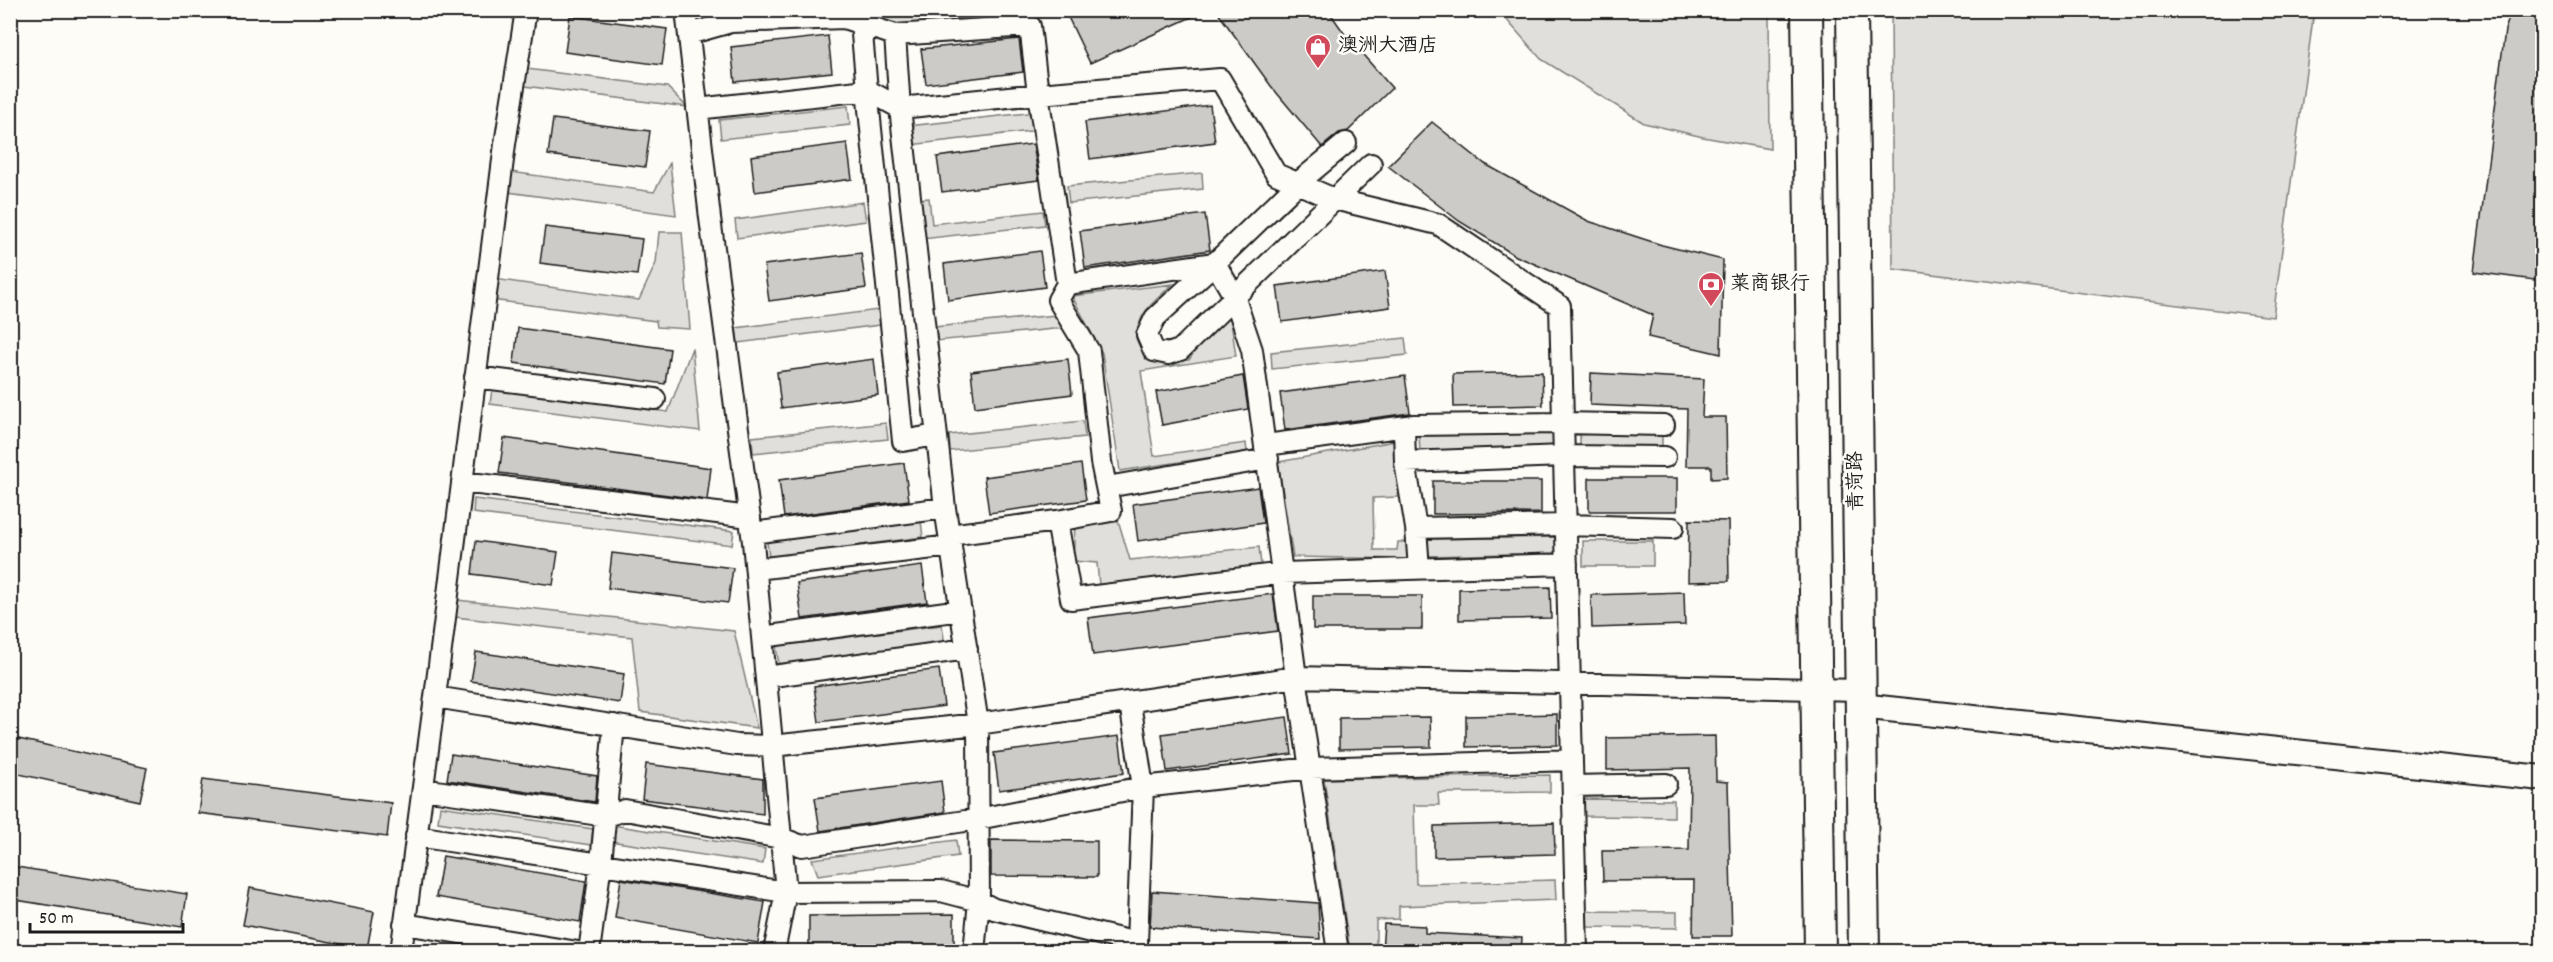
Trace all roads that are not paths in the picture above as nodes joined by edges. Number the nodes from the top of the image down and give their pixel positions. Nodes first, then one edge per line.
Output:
1 (526, 10) edge
2 (1807, 10) edge
3 (1852, 10) edge
4 (682, 11) edge
5 (860, 17) edge
6 (689, 34) junction
7 (895, 35) junction
8 (867, 90) junction
9 (1038, 94) junction
10 (900, 108) junction
11 (697, 109) junction
12 (1346, 143) dead end
13 (1371, 164) dead end
14 (1298, 183) junction
15 (1334, 199) junction
16 (1215, 263) junction
17 (1067, 284) junction
18 (1234, 296) junction
19 (475, 377) junction
20 (655, 399) dead end
21 (1563, 423) junction
22 (1664, 425) dead end
23 (1404, 427) junction
24 (936, 435) junction
25 (1267, 452) junction
26 (1564, 456) junction
27 (1665, 456) dead end
28 (1405, 462) junction
29 (462, 482) junction
30 (1107, 488) junction
31 (945, 508) junction
32 (1057, 521) junction
33 (751, 525) junction
34 (1566, 525) junction
35 (1416, 528) junction
36 (1673, 528) dead end
37 (950, 540) junction
38 (1567, 564) junction
39 (756, 569) junction
40 (1419, 569) junction
41 (1283, 573) junction
42 (961, 610) junction
43 (762, 637) junction
44 (967, 649) junction
45 (766, 677) junction
46 (1296, 677) junction
47 (1570, 684) junction
48 (1815, 689) junction
49 (435, 697) junction
50 (1860, 698) junction
51 (1130, 704) junction
52 (978, 723) junction
53 (614, 725) junction
54 (772, 746) junction
55 (1572, 760) junction
56 (1311, 768) junction
57 (2542, 778) edge
58 (1666, 784) dead end
59 (1573, 786) junction
60 (1143, 787) junction
61 (423, 789) junction
62 (606, 816) junction
63 (978, 819) junction
64 (416, 836) junction
65 (781, 838) junction
66 (601, 863) junction
67 (786, 892) junction
68 (979, 901) junction
69 (405, 924) junction
70 (1137, 947) edge
71 (401, 951) edge
72 (578, 951) edge
73 (589, 951) edge
74 (774, 951) edge
75 (974, 951) edge
76 (1338, 951) edge
77 (1577, 951) edge
78 (1820, 951) edge
79 (1864, 951) edge

1 - 19 street
2 - 48 main road
3 - 50 main road, 青菏路
4 - 6 street
5 - 6 street
5 - 7 street
5 - 8 street
6 - 11 street
7 - 9 street
7 - 10 street
8 - 10 street
8 - 11 street
8 - 24 street
9 - 10 street
9 - 14 street
9 - 17 street
10 - 24 street
11 - 33 street
12 - 14 street
13 - 15 street
14 - 15 street
14 - 16 street
15 - 18 street
15 - 21 street
16 - 17 street
16 - 18 street
16 - 18 street
17 - 30 street
18 - 25 street
19 - 20 street
19 - 29 street
21 - 22 street
21 - 23 street
21 - 26 street
23 - 25 street
23 - 28 street
24 - 31 street
25 - 30 street
25 - 41 street
26 - 27 street
26 - 28 street
26 - 34 street
28 - 35 street
29 - 33 street
29 - 49 street
30 - 32 street
31 - 33 street
31 - 37 street
32 - 37 street
32 - 41 street
33 - 39 street
34 - 35 street
34 - 36 street
34 - 38 street
35 - 40 street
37 - 39 street
37 - 42 street
38 - 40 street
38 - 47 street
39 - 43 street
40 - 41 street
41 - 46 street
42 - 43 street
42 - 44 street
43 - 45 street
44 - 45 street
44 - 52 street
45 - 54 street
46 - 47 street
46 - 51 street
46 - 56 street
47 - 48 street
47 - 55 street
48 - 50 street
48 - 78 main road
49 - 53 street
49 - 61 street
50 - 57 street
50 - 79 main road, 青菏路
51 - 52 street
51 - 60 street
52 - 54 street
52 - 63 street
53 - 54 street
53 - 62 street
54 - 65 street
55 - 56 street
55 - 59 street
56 - 60 street
56 - 76 street
58 - 59 street
59 - 77 street
60 - 63 street
60 - 70 street
61 - 62 street
61 - 64 street
62 - 65 street
62 - 66 street
63 - 65 street
63 - 68 street
64 - 66 street
64 - 69 street
65 - 67 street
66 - 67 street
66 - 73 street
67 - 68 street
67 - 74 street
68 - 70 street
68 - 75 street
69 - 71 street
69 - 72 street

